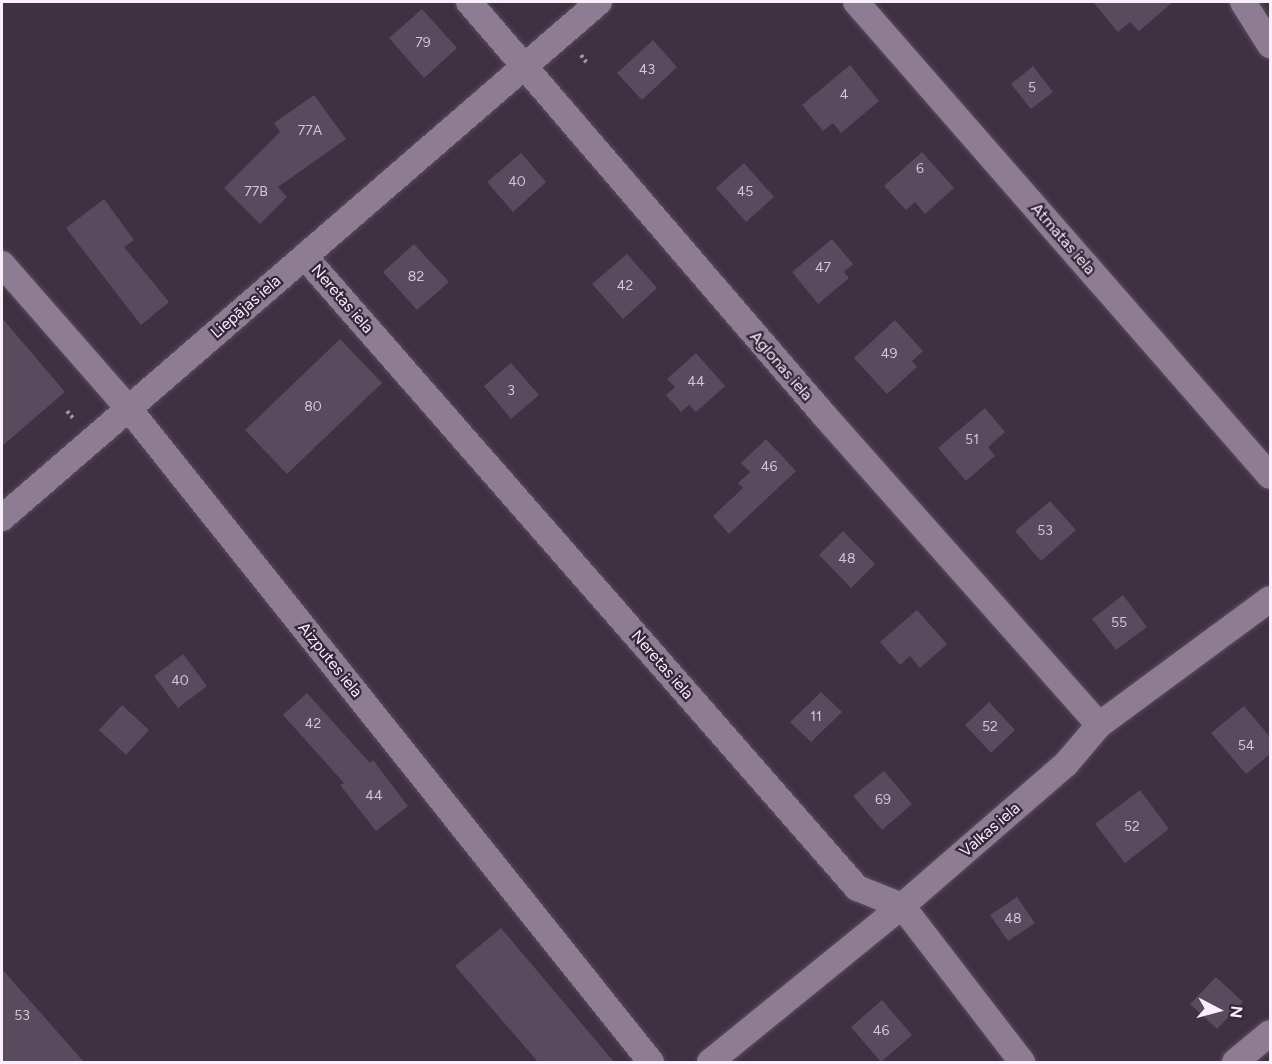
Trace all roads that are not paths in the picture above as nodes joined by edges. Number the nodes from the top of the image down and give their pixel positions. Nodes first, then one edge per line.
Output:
1 (469, 2) edge
2 (599, 2) edge
3 (856, 2) edge
4 (1243, 2) edge
5 (1270, 45) edge
6 (526, 66) junction
7 (304, 257) junction
8 (2, 264) edge
9 (129, 409) junction
10 (1270, 476) edge
11 (2, 518) edge
12 (1270, 599) edge
13 (1099, 725) junction
14 (902, 906) junction
15 (1270, 1033) edge
16 (651, 1062) edge
17 (710, 1062) edge
18 (1022, 1062) edge
19 (1235, 1062) edge

1 - 6 street, Aglonas iela
2 - 6 street, Liepājas iela
3 - 10 street, Atmatas iela
4 - 5 street
6 - 7 street, Liepājas iela
6 - 13 street, Aglonas iela
7 - 9 street, Liepājas iela
7 - 14 street, Neretas iela
8 - 9 street, Aizputes iela
9 - 11 street, Liepājas iela
9 - 16 street, Aizputes iela
12 - 13 street, Valkas iela
13 - 14 street, Valkas iela
14 - 17 street, Valkas iela
14 - 18 street
15 - 19 street

